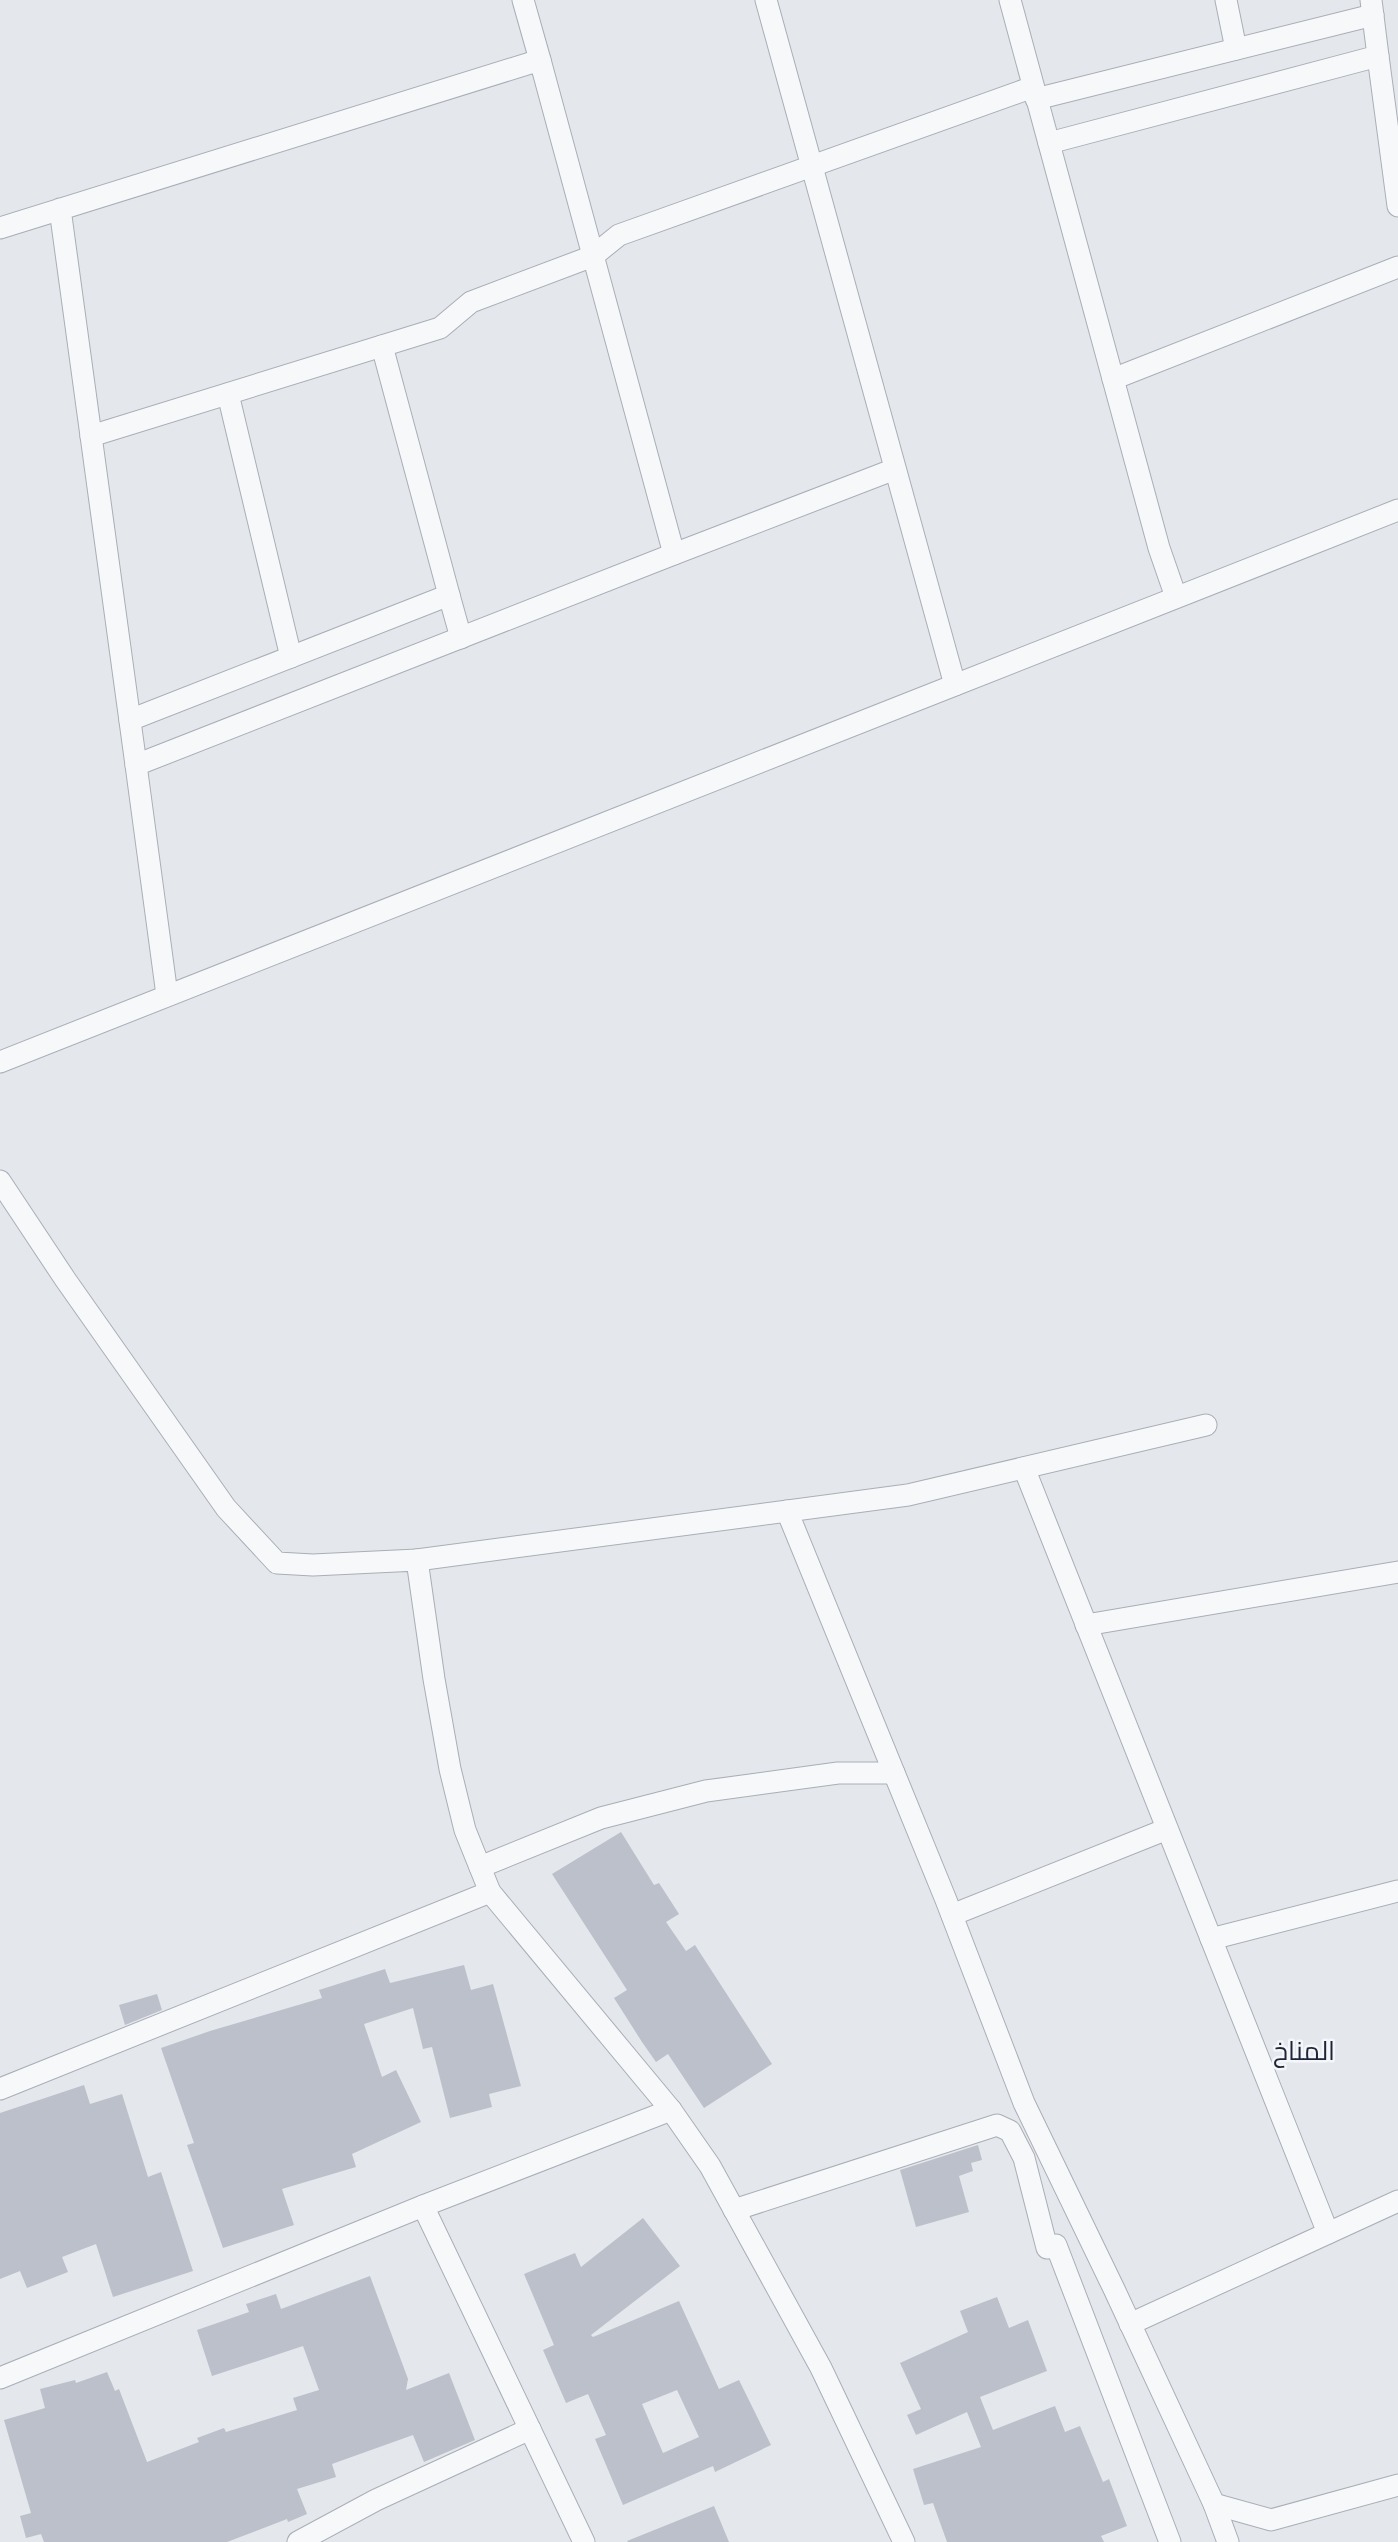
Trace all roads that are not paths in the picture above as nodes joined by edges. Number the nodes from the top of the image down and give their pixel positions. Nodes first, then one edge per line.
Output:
1 (523, 0) edge
2 (766, 0) edge
3 (1010, 0) edge
4 (1226, 0) edge
5 (1372, 7) edge
6 (1236, 49) junction
7 (1378, 56) junction
8 (540, 60) junction
9 (1035, 93) junction
10 (1049, 144) junction
11 (811, 166) junction
12 (1398, 206) edge
13 (60, 209) junction
14 (0, 228) edge
15 (593, 256) junction
16 (1398, 267) edge
17 (382, 346) junction
18 (1113, 379) junction
19 (228, 394) junction
20 (91, 436) junction
21 (895, 469) junction
22 (1398, 510) edge
23 (674, 554) junction
24 (449, 595) junction
25 (1176, 597) junction
26 (461, 638) junction
27 (291, 657) junction
28 (955, 685) junction
29 (130, 720) junction
30 (136, 765) junction
31 (167, 995) junction
32 (0, 1062) edge
33 (0, 1181) edge
34 (1206, 1425) dead end
35 (1024, 1468) junction
36 (788, 1511) junction
37 (417, 1560) junction
38 (1398, 1572) edge
39 (1086, 1625) junction
40 (894, 1773) junction
41 (1167, 1829) junction
42 (480, 1867) junction
43 (1398, 1891) edge
44 (490, 1892) junction
45 (952, 1915) junction
46 (1211, 1938) junction
47 (0, 2089) edge
48 (671, 2110) junction
49 (1398, 2201) edge
50 (423, 2206) junction
51 (734, 2210) junction
52 (1328, 2233) junction
53 (1130, 2324) junction
54 (0, 2378) edge
55 (530, 2429) junction
56 (1398, 2485) edge
57 (1214, 2504) junction
58 (298, 2542) edge
59 (584, 2542) edge
60 (904, 2542) edge
61 (1170, 2542) edge
62 (1228, 2542) edge

1 - 8 street
2 - 11 street
3 - 9 street
4 - 6 street
5 - 6 street
5 - 7 street
6 - 9 street
7 - 10 street
7 - 12 street
8 - 13 street
8 - 15 street
9 - 10 street
9 - 11 street
10 - 18 street
11 - 15 street
11 - 21 street
13 - 14 street
13 - 20 street
15 - 17 street
15 - 23 street
16 - 18 street
17 - 19 street
17 - 24 street
18 - 25 street
19 - 20 street
19 - 27 street
20 - 29 street
21 - 23 street
21 - 28 street
22 - 25 street
23 - 26 street
24 - 26 street
24 - 27 street
25 - 28 street
26 - 30 street
27 - 29 street
28 - 31 street
29 - 30 street
30 - 31 street
31 - 32 street
33 - 37 street
34 - 35 street
35 - 36 street
35 - 39 street
36 - 37 street
36 - 40 street
37 - 42 street
38 - 39 street
39 - 41 street
40 - 42 street
40 - 45 street
41 - 45 street
41 - 46 street
42 - 44 street
43 - 46 street
44 - 47 street
44 - 48 street
45 - 53 street
46 - 52 street
48 - 50 street
48 - 51 street
49 - 52 street
50 - 54 street
50 - 55 street
51 - 60 street
51 - 61 street
52 - 53 street
53 - 57 street
55 - 58 street
55 - 59 street
56 - 57 street
57 - 62 street

